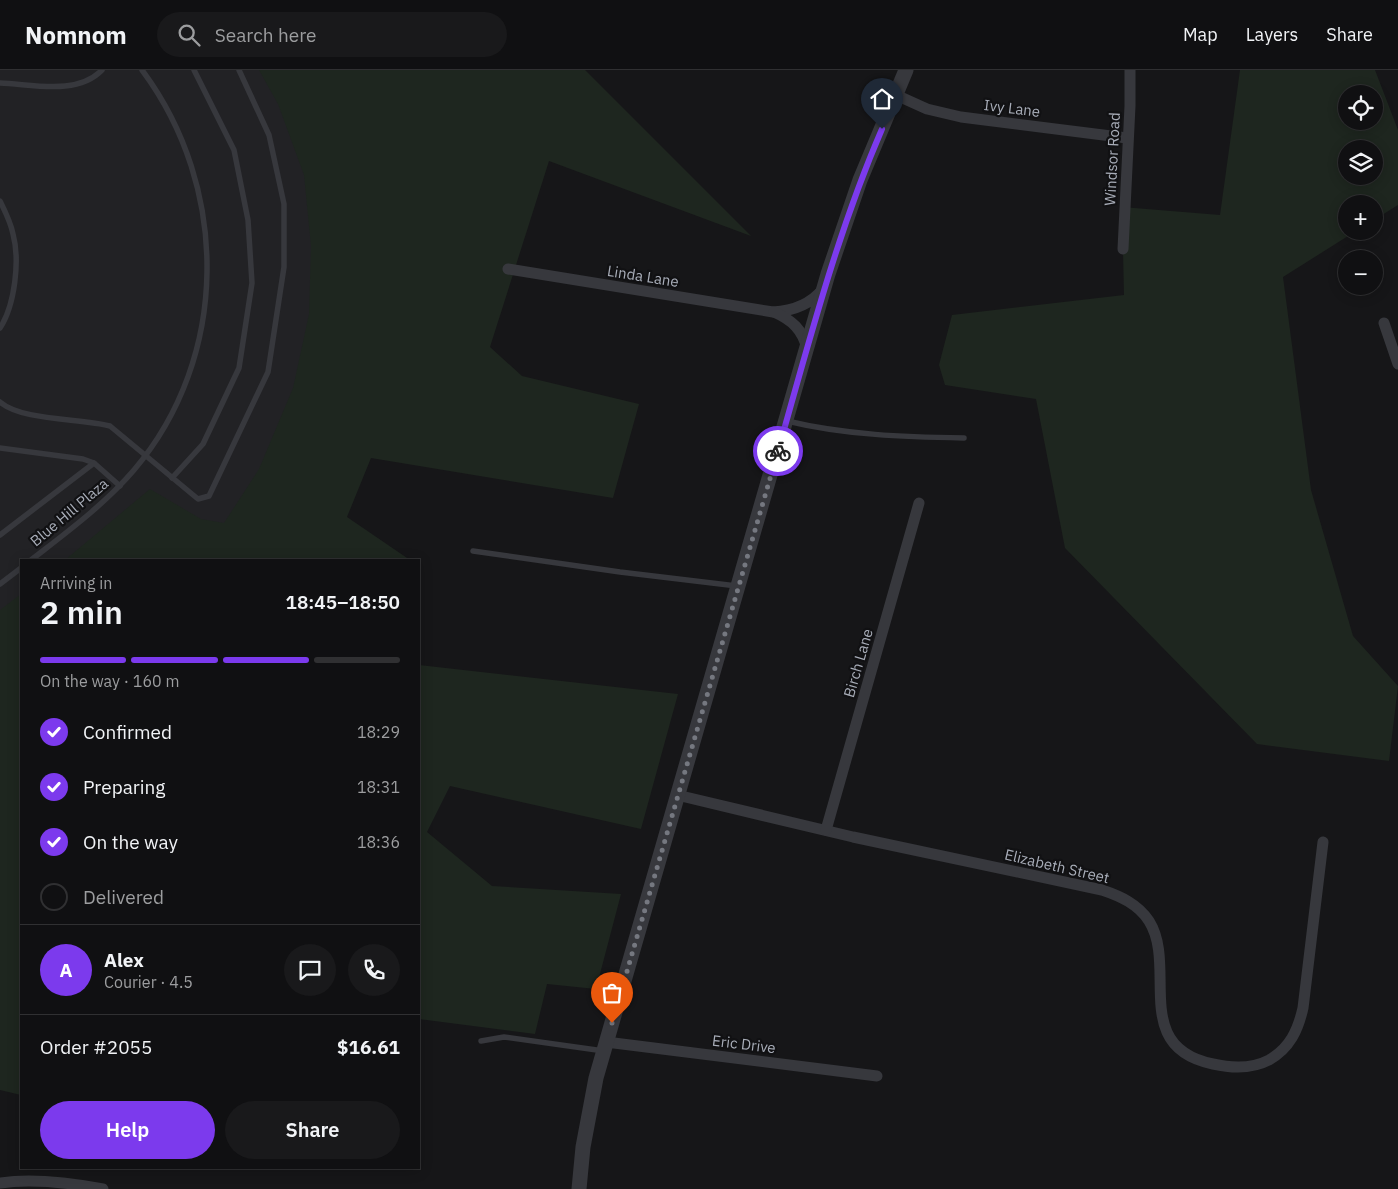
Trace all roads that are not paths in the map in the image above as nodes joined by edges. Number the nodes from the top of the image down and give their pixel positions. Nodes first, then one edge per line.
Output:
1 (102, 70) edge
2 (142, 70) edge
3 (194, 70) edge
4 (239, 70) edge
5 (906, 70) edge
6 (1130, 70) edge
7 (0, 83) edge
8 (896, 95) junction
9 (1127, 138) junction
10 (0, 201) edge
11 (1123, 249) dead end
12 (508, 269) dead end
13 (825, 286) junction
14 (773, 312) junction
15 (1384, 323) dead end
16 (0, 328) edge
17 (807, 350) junction
18 (1398, 364) edge
19 (0, 402) edge
20 (787, 420) junction
21 (964, 438) dead end
22 (0, 448) edge
23 (145, 456) junction
24 (94, 463) junction
25 (172, 478) junction
26 (120, 486) junction
27 (918, 503) dead end
28 (0, 535) edge
29 (472, 551) dead end
30 (32, 559) edge
31 (20, 569) edge
32 (0, 584) edge
33 (739, 586) junction
34 (677, 795) junction
35 (826, 830) junction
36 (1323, 842) dead end
37 (481, 1041) dead end
38 (605, 1047) junction
39 (877, 1076) dead end
40 (0, 1183) edge
41 (103, 1189) edge
42 (580, 1189) edge

1 - 7 lane
2 - 23 lane, Blue Hill Plaza
3 - 25 lane
4 - 25 lane
5 - 8 street
6 - 9 street, Windsor Road
8 - 9 street, Ivy Lane
8 - 13 street
9 - 11 street, Windsor Road
10 - 16 lane
12 - 14 street, Linda Lane
13 - 14 street, Linda Lane
13 - 17 street
14 - 17 street, Linda Lane
15 - 18 street
17 - 20 street
19 - 23 lane
20 - 21 lane
20 - 33 street
22 - 24 lane
23 - 25 lane
23 - 26 lane, Blue Hill Plaza
24 - 26 lane
24 - 28 lane
26 - 30 lane, Blue Hill Plaza
27 - 35 street, Birch Lane
29 - 33 lane
31 - 32 lane
33 - 34 street
34 - 35 street, Elizabeth Street
34 - 38 street
35 - 36 street, Elizabeth Street
37 - 38 lane
38 - 39 street, Eric Drive
38 - 42 street
40 - 41 street

